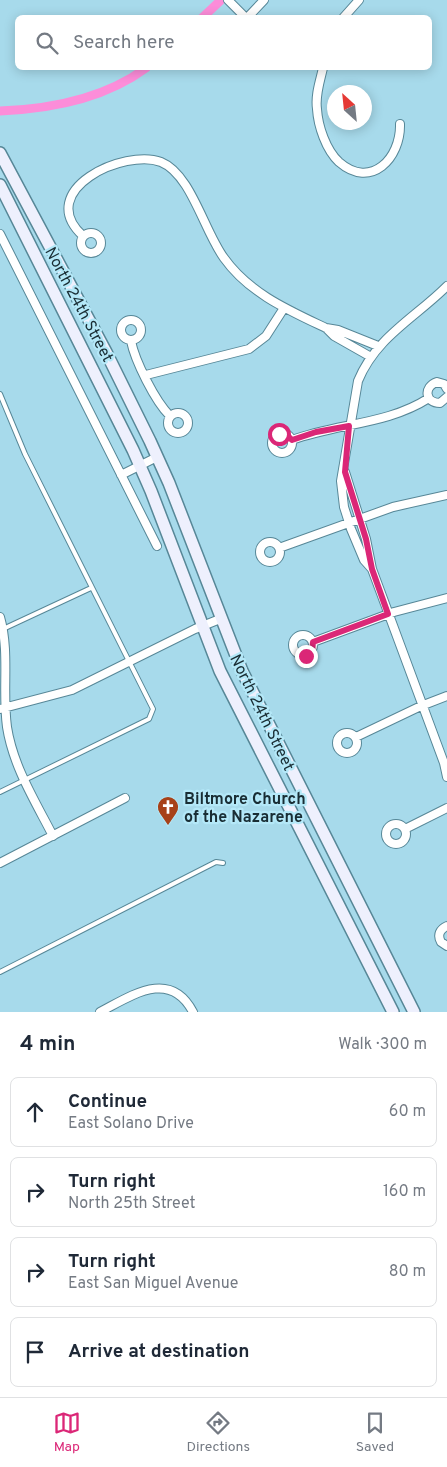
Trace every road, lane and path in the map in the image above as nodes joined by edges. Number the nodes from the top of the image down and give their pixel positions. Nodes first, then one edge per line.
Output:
1 (264, 0) edge
2 (359, 0) edge
3 (230, 2) edge
4 (243, 15) edge
5 (249, 15) edge
6 (346, 15) edge
7 (323, 70) edge
8 (400, 124) dead end
9 (0, 153) edge
10 (0, 185) edge
11 (0, 234) edge
12 (83, 236) dead end
13 (447, 286) edge
14 (284, 308) junction
15 (326, 328) junction
16 (131, 340) dead end
17 (378, 346) junction
18 (371, 357) junction
19 (146, 375) junction
20 (447, 388) edge
21 (0, 394) edge
22 (447, 397) edge
23 (429, 398) junction
24 (170, 416) dead end
25 (349, 426) junction
26 (292, 440) dead end
27 (157, 457) junction
28 (140, 466) junction
29 (345, 472) junction
30 (121, 475) junction
31 (447, 495) edge
32 (359, 519) junction
33 (349, 522) junction
34 (157, 546) dead end
35 (279, 548) dead end
36 (372, 569) junction
37 (92, 588) junction
38 (447, 598) edge
39 (388, 614) junction
40 (0, 616) edge
41 (220, 619) junction
42 (202, 626) junction
43 (1, 630) edge
44 (313, 642) dead end
45 (130, 662) junction
46 (447, 696) edge
47 (422, 706) junction
48 (3, 708) edge
49 (356, 737) dead end
50 (445, 764) edge
51 (447, 777) edge
52 (24, 781) junction
53 (0, 792) edge
54 (125, 798) dead end
55 (308, 803) junction
56 (447, 808) edge
57 (290, 812) junction
58 (405, 829) dead end
59 (53, 836) junction
60 (222, 863) dead end
61 (0, 864) edge
62 (447, 926) edge
63 (447, 946) edge
64 (0, 972) edge
65 (100, 1012) edge
66 (193, 1012) edge
67 (393, 1012) edge
68 (414, 1012) edge

1 - 5 street
2 - 6 street
3 - 4 street
7 - 8 street
9 - 27 main road, North 24th Street
10 - 28 main road, North 24th Street
11 - 30 street
12 - 14 street
13 - 17 street
14 - 15 street
14 - 19 street
15 - 17 street
15 - 18 street
16 - 19 street
17 - 18 street
18 - 25 street
19 - 24 street
20 - 23 street
21 - 37 lane
22 - 23 street
23 - 25 street
25 - 26 street
25 - 29 street
27 - 28 street
27 - 41 main road, North 24th Street
28 - 30 street
28 - 42 main road, North 24th Street
29 - 32 street
29 - 33 street
30 - 34 street
31 - 32 street
32 - 33 street
32 - 36 street
33 - 35 street
33 - 36 street
36 - 39 street
37 - 43 lane
37 - 45 lane
38 - 39 street
39 - 44 street
39 - 47 street
40 - 43 street
41 - 42 street
41 - 55 main road, North 24th Street
42 - 45 street
42 - 57 main road, North 24th Street
43 - 48 street
45 - 48 street
45 - 52 lane
46 - 47 street
47 - 49 street
47 - 50 street
48 - 52 street
50 - 51 street
52 - 53 lane
52 - 59 street
54 - 59 street
55 - 57 main road
55 - 68 main road, North 24th Street
56 - 58 street
57 - 67 main road, North 24th Street
59 - 61 street
60 - 64 lane
62 - 63 street
65 - 66 street

